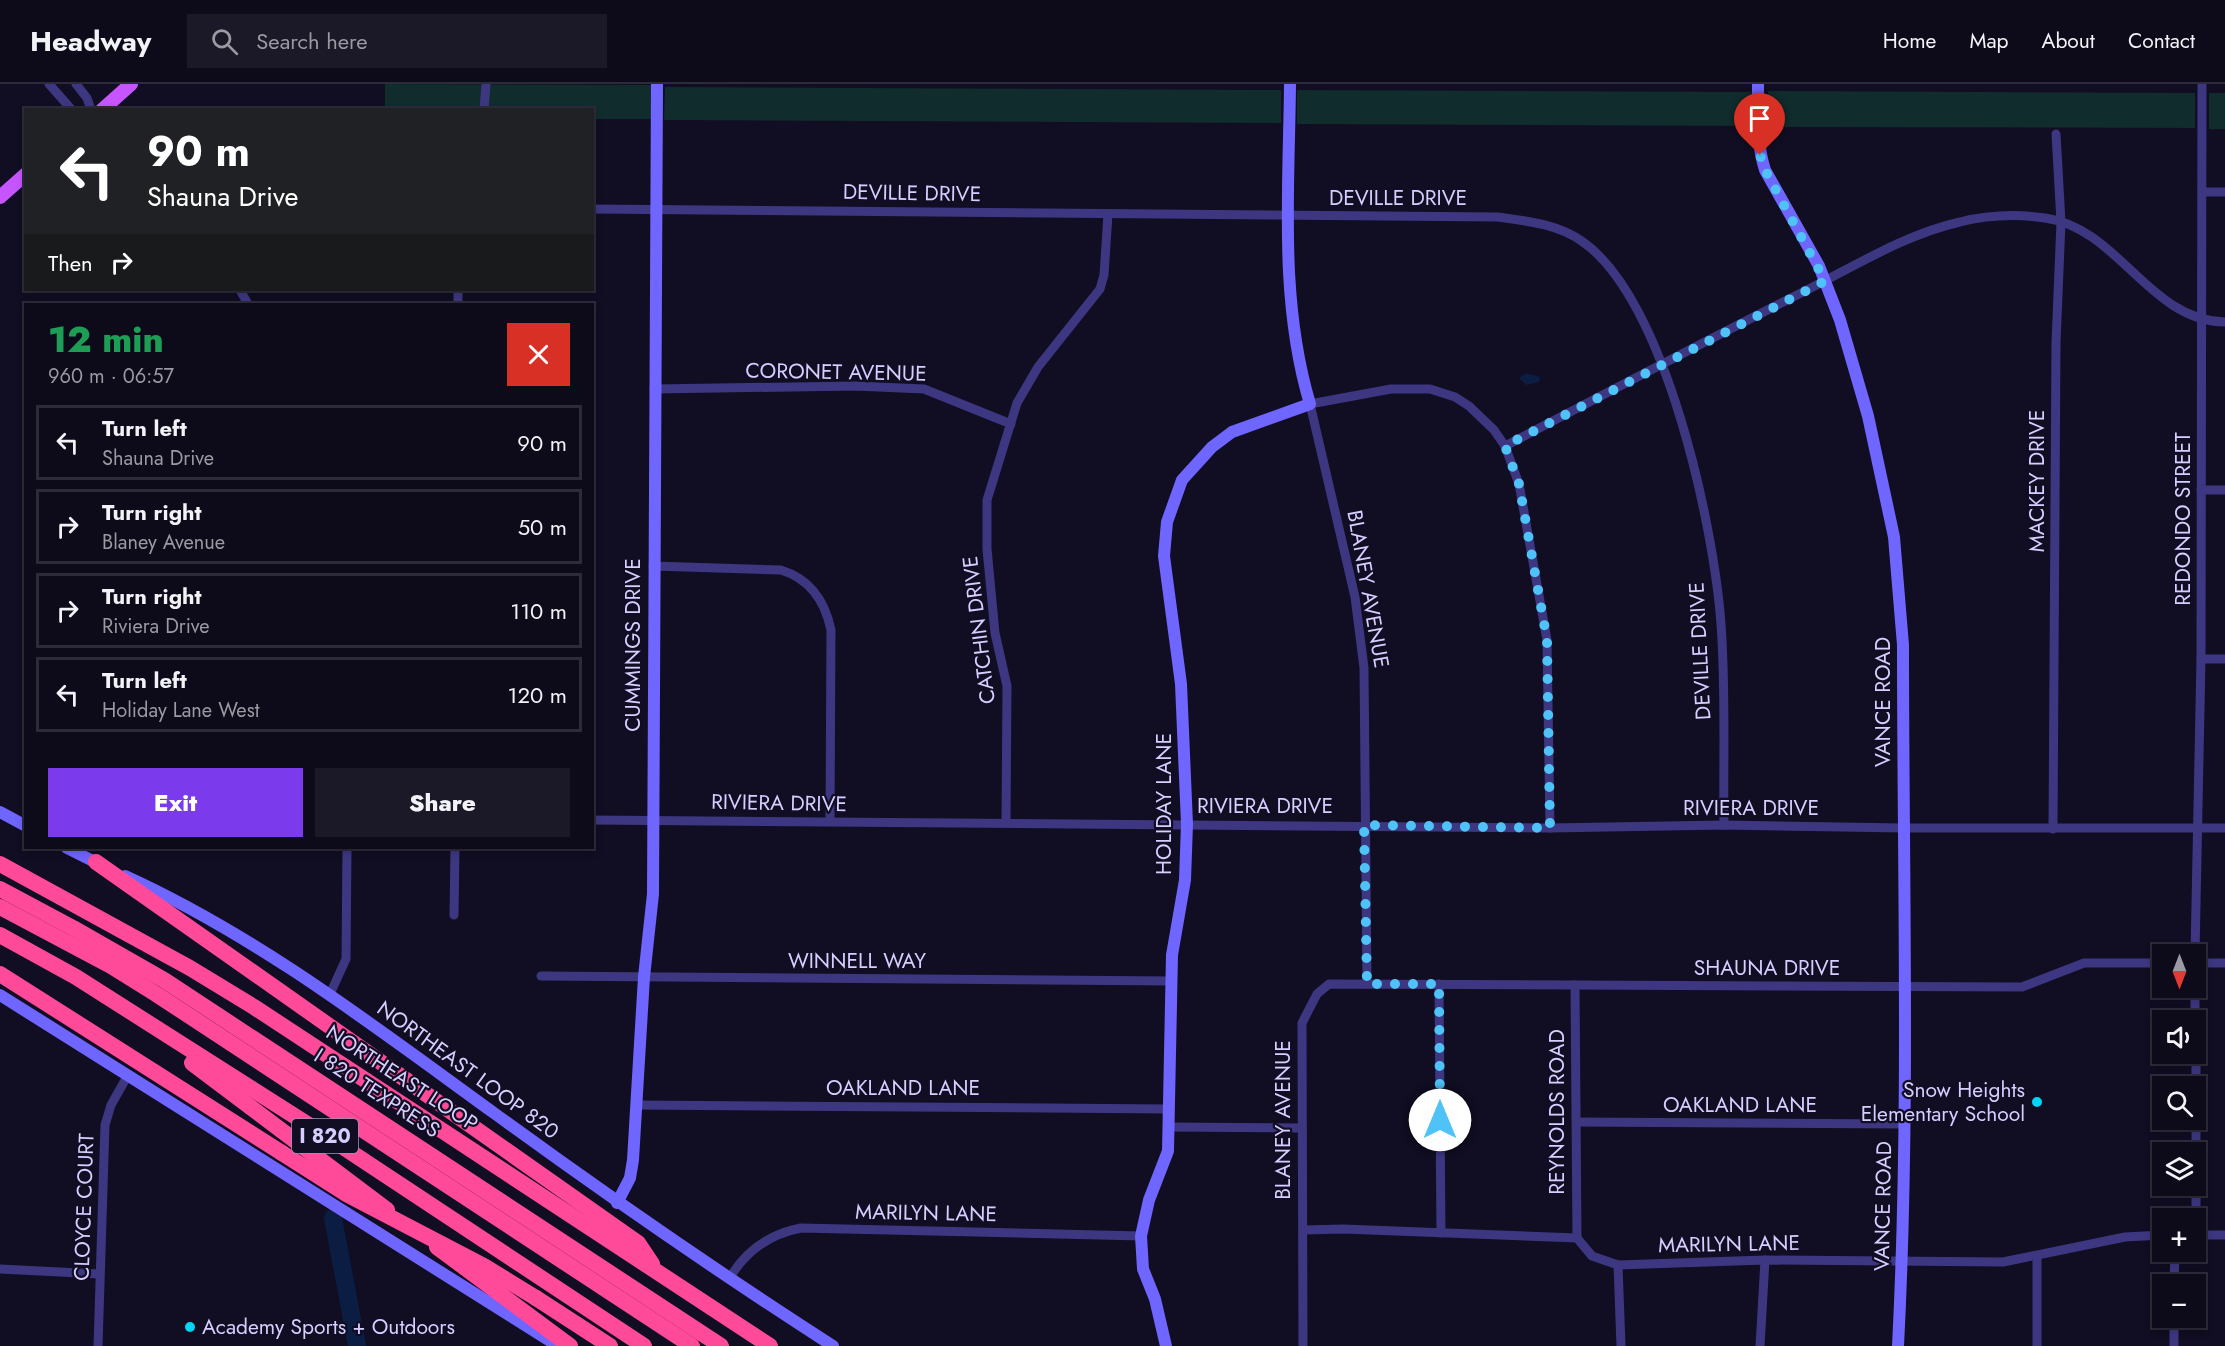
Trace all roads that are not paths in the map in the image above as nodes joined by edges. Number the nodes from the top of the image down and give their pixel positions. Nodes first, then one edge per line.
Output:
1 (49, 84) edge
2 (76, 84) edge
3 (130, 84) edge
4 (486, 84) edge
5 (657, 84) edge
6 (1290, 84) edge
7 (1758, 84) edge
8 (2202, 84) edge
9 (70, 108) edge
10 (90, 108) edge
11 (104, 108) edge
12 (484, 108) edge
13 (2056, 134) dead end
14 (24, 176) edge
15 (2202, 192) junction
16 (2225, 192) edge
17 (0, 197) edge
18 (594, 209) edge
19 (656, 209) junction
20 (1108, 214) junction
21 (1289, 215) junction
22 (2061, 222) junction
23 (1825, 281) junction
24 (2201, 318) junction
25 (2225, 322) edge
26 (1662, 365) junction
27 (654, 389) junction
28 (1310, 404) junction
29 (1011, 424) junction
30 (1505, 446) junction
31 (2201, 490) junction
32 (2225, 490) edge
33 (653, 566) junction
34 (2201, 659) junction
35 (2225, 659) edge
36 (0, 812) edge
37 (594, 820) edge
38 (653, 820) junction
39 (830, 821) junction
40 (1006, 823) junction
41 (1187, 824) junction
42 (24, 825) edge
43 (1364, 825) junction
44 (1724, 825) junction
45 (2196, 826) junction
46 (1550, 828) junction
47 (1903, 828) junction
48 (2225, 828) edge
49 (2053, 829) junction
50 (69, 849) edge
51 (347, 849) edge
52 (455, 849) edge
53 (96, 862) junction
54 (0, 864) edge
55 (0, 889) edge
56 (0, 907) edge
57 (454, 915) dead end
58 (0, 935) edge
59 (0, 944) edge
60 (2195, 944) edge
61 (2152, 963) edge
62 (2206, 963) edge
63 (2225, 963) edge
64 (0, 974) edge
65 (541, 976) dead end
66 (644, 977) junction
67 (1172, 981) junction
68 (1367, 984) junction
69 (1439, 984) junction
70 (1575, 985) junction
71 (1903, 987) junction
72 (330, 994) junction
73 (0, 995) edge
74 (128, 1075) junction
75 (636, 1105) junction
76 (1169, 1109) junction
77 (1576, 1122) junction
78 (1904, 1124) junction
79 (1168, 1127) junction
80 (1301, 1128) junction
81 (617, 1203) junction
82 (1304, 1230) junction
83 (1441, 1233) junction
84 (2206, 1235) edge
85 (2225, 1235) edge
86 (1141, 1236) junction
87 (2152, 1236) edge
88 (1577, 1238) junction
89 (2037, 1257) junction
90 (1765, 1260) junction
91 (1902, 1261) junction
92 (1618, 1265) junction
93 (0, 1269) edge
94 (656, 1270) junction
95 (99, 1274) junction
96 (729, 1279) junction
97 (2174, 1328) edge
98 (98, 1346) edge
99 (558, 1346) edge
100 (570, 1346) edge
101 (610, 1346) edge
102 (644, 1346) edge
103 (692, 1346) edge
104 (721, 1346) edge
105 (770, 1346) edge
106 (833, 1346) edge
107 (1166, 1346) edge
108 (1303, 1346) edge
109 (1621, 1346) edge
110 (1760, 1346) edge
111 (1898, 1346) edge
112 (2037, 1346) edge
113 (2174, 1346) edge

1 - 9 street
2 - 10 street
3 - 11 main road
4 - 12 street
5 - 19 street, CUMMINGS DRIVE
6 - 21 street, BLANEY AVENUE
7 - 23 street, VANCE ROAD
8 - 15 street, REDONDO STREET
13 - 22 street, MACKEY DRIVE
14 - 17 main road
15 - 16 street
15 - 24 street, REDONDO STREET
18 - 19 street, DEVILLE DRIVE
19 - 20 street, DEVILLE DRIVE
19 - 27 street, CUMMINGS DRIVE
20 - 21 street, DEVILLE DRIVE
20 - 29 street, CATCHIN DRIVE
21 - 26 street, DEVILLE DRIVE
21 - 28 street, BLANEY AVENUE
22 - 23 street
22 - 24 street
22 - 49 street, MACKEY DRIVE
23 - 26 street
23 - 47 street, VANCE ROAD
24 - 25 street
24 - 31 street, REDONDO STREET
26 - 30 street
26 - 44 street, DEVILLE DRIVE
27 - 29 street, CORONET AVENUE
27 - 33 street, CUMMINGS DRIVE
28 - 30 street
28 - 41 street, HOLIDAY LANE
28 - 43 street, BLANEY AVENUE
29 - 40 street, CATCHIN DRIVE
30 - 46 street
31 - 32 street
31 - 34 street, REDONDO STREET
33 - 38 street, CUMMINGS DRIVE
33 - 39 street
34 - 35 street
34 - 45 street, REDONDO STREET
36 - 42 street
37 - 38 street, RIVIERA DRIVE
38 - 39 street, RIVIERA DRIVE
38 - 66 street, CUMMINGS DRIVE
39 - 40 street, RIVIERA DRIVE
40 - 41 street, RIVIERA DRIVE
41 - 43 street, RIVIERA DRIVE
41 - 67 street, HOLIDAY LANE
43 - 46 street, RIVIERA DRIVE
43 - 68 street, BLANEY AVENUE
44 - 46 street, RIVIERA DRIVE
44 - 47 street, RIVIERA DRIVE
45 - 48 street, RIVIERA DRIVE
45 - 49 street, RIVIERA DRIVE
45 - 60 street, REDONDO STREET
47 - 49 street, RIVIERA DRIVE
47 - 71 street, VANCE ROAD
50 - 53 street, NORTHEAST LOOP 820
51 - 72 street
52 - 57 street
53 - 72 street, NORTHEAST LOOP 820
53 - 94 highway
54 - 94 highway, NORTHEAST LOOP
55 - 104 highway, I 820 TEXPRESS
56 - 103 highway, I 820 TEXPRESS
58 - 102 highway, I 820
59 - 100 highway
61 - 71 street, SHAUNA DRIVE
62 - 63 street
64 - 101 highway, bridge
65 - 66 street, WINNELL WAY
66 - 67 street, WINNELL WAY
66 - 75 street, CUMMINGS DRIVE
67 - 76 street, HOLIDAY LANE
68 - 69 street, SHAUNA DRIVE
68 - 80 street, BLANEY AVENUE
69 - 70 street, SHAUNA DRIVE
69 - 83 street
70 - 71 street, SHAUNA DRIVE
70 - 77 street, REYNOLDS ROAD
71 - 78 street, VANCE ROAD
72 - 81 street, NORTHEAST LOOP 820
73 - 74 street
74 - 95 street, CLOYCE COURT
74 - 99 street
75 - 76 street, OAKLAND LANE
75 - 81 street, CUMMINGS DRIVE
76 - 79 street, HOLIDAY LANE
77 - 78 street, OAKLAND LANE
77 - 88 street, REYNOLDS ROAD
78 - 91 street, VANCE ROAD
79 - 80 street
79 - 86 street, HOLIDAY LANE
80 - 82 street, BLANEY AVENUE
81 - 96 street, NORTHEAST LOOP 820
82 - 83 street
82 - 108 street, BLANEY AVENUE
83 - 88 street
84 - 85 street
86 - 96 street, MARILYN LANE
86 - 107 street, HOLIDAY LANE
87 - 89 street, MARILYN LANE
88 - 92 street, MARILYN LANE
89 - 91 street, MARILYN LANE
89 - 112 street
90 - 91 street, MARILYN LANE
90 - 92 street, MARILYN LANE
90 - 110 street
91 - 111 street, VANCE ROAD
92 - 109 street
93 - 95 street
94 - 105 highway, NORTHEAST LOOP
95 - 98 street, CLOYCE COURT
96 - 106 street, NORTHEAST LOOP 820
97 - 113 street

